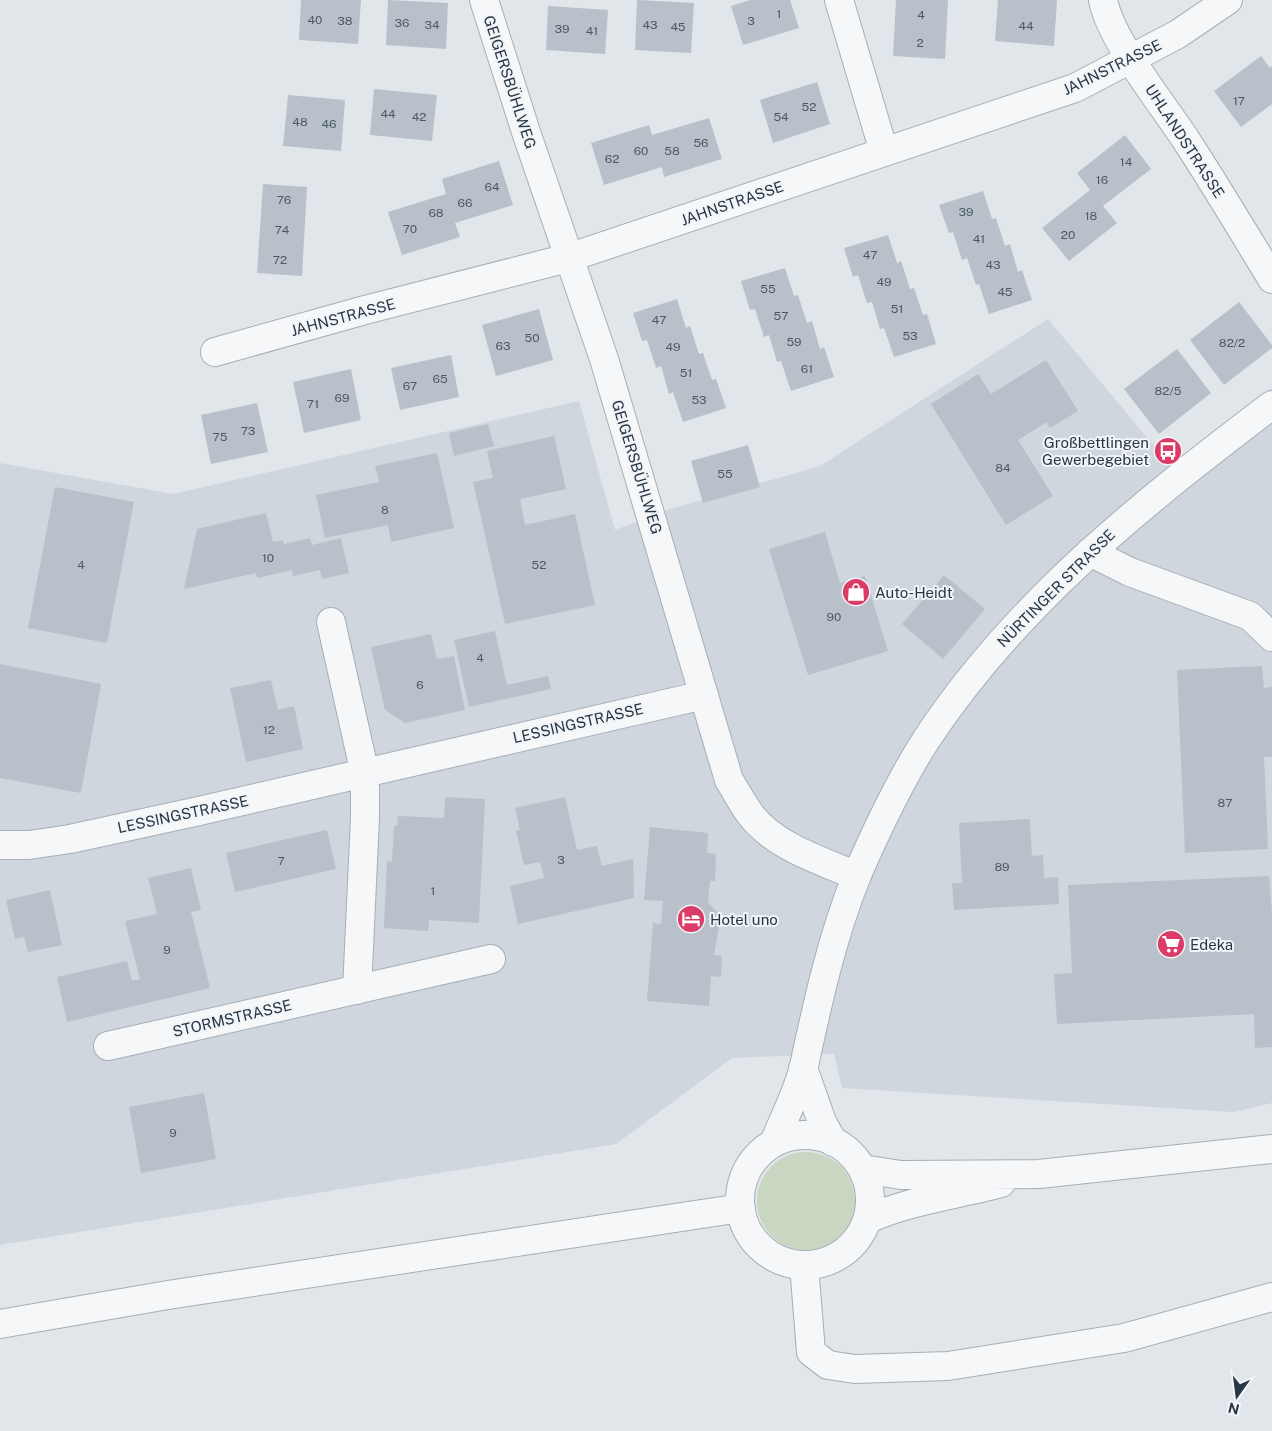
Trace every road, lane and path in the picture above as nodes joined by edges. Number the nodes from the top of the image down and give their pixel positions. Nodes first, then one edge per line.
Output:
1 (484, 0) edge
2 (839, 0) edge
3 (1104, 0) edge
4 (1228, 0) edge
5 (1131, 59) junction
6 (884, 152) junction
7 (568, 258) junction
8 (1272, 279) edge
9 (215, 352) dead end
10 (1272, 405) edge
11 (1090, 552) junction
12 (332, 622) dead end
13 (1272, 637) edge
14 (704, 695) junction
15 (365, 774) junction
16 (0, 845) edge
17 (857, 876) junction
18 (491, 959) dead end
19 (357, 990) junction
20 (108, 1046) dead end
21 (804, 1068) junction
22 (833, 1142) junction
23 (774, 1143) junction
24 (1272, 1149) edge
25 (862, 1169) junction
26 (1039, 1174) junction
27 (741, 1208) junction
28 (868, 1219) junction
29 (804, 1265) junction
30 (1272, 1297) edge
31 (0, 1324) edge

1 - 7 street, GEIGERSBÜHLWEG
2 - 6 street
3 - 5 street, UHLANDSTRASSE
4 - 5 street, JAHNSTRASSE
5 - 6 street, JAHNSTRASSE
5 - 8 street, UHLANDSTRASSE
6 - 7 street, JAHNSTRASSE
7 - 9 street, JAHNSTRASSE
7 - 14 street, GEIGERSBÜHLWEG
10 - 11 street, NÜRTINGER STRASSE
11 - 13 street
11 - 17 street, NÜRTINGER STRASSE
12 - 15 street
14 - 15 street, LESSINGSTRASSE
14 - 17 street, GEIGERSBÜHLWEG
15 - 16 street, LESSINGSTRASSE
15 - 19 street
17 - 21 street, NÜRTINGER STRASSE
18 - 19 street, STORMSTRASSE
19 - 20 street, STORMSTRASSE
21 - 22 street
21 - 23 street, NÜRTINGER STRASSE
22 - 23 street
22 - 25 street
23 - 27 street
24 - 26 street
25 - 26 street
25 - 28 street
26 - 28 street
27 - 29 street
27 - 31 street
28 - 29 street
29 - 30 street

